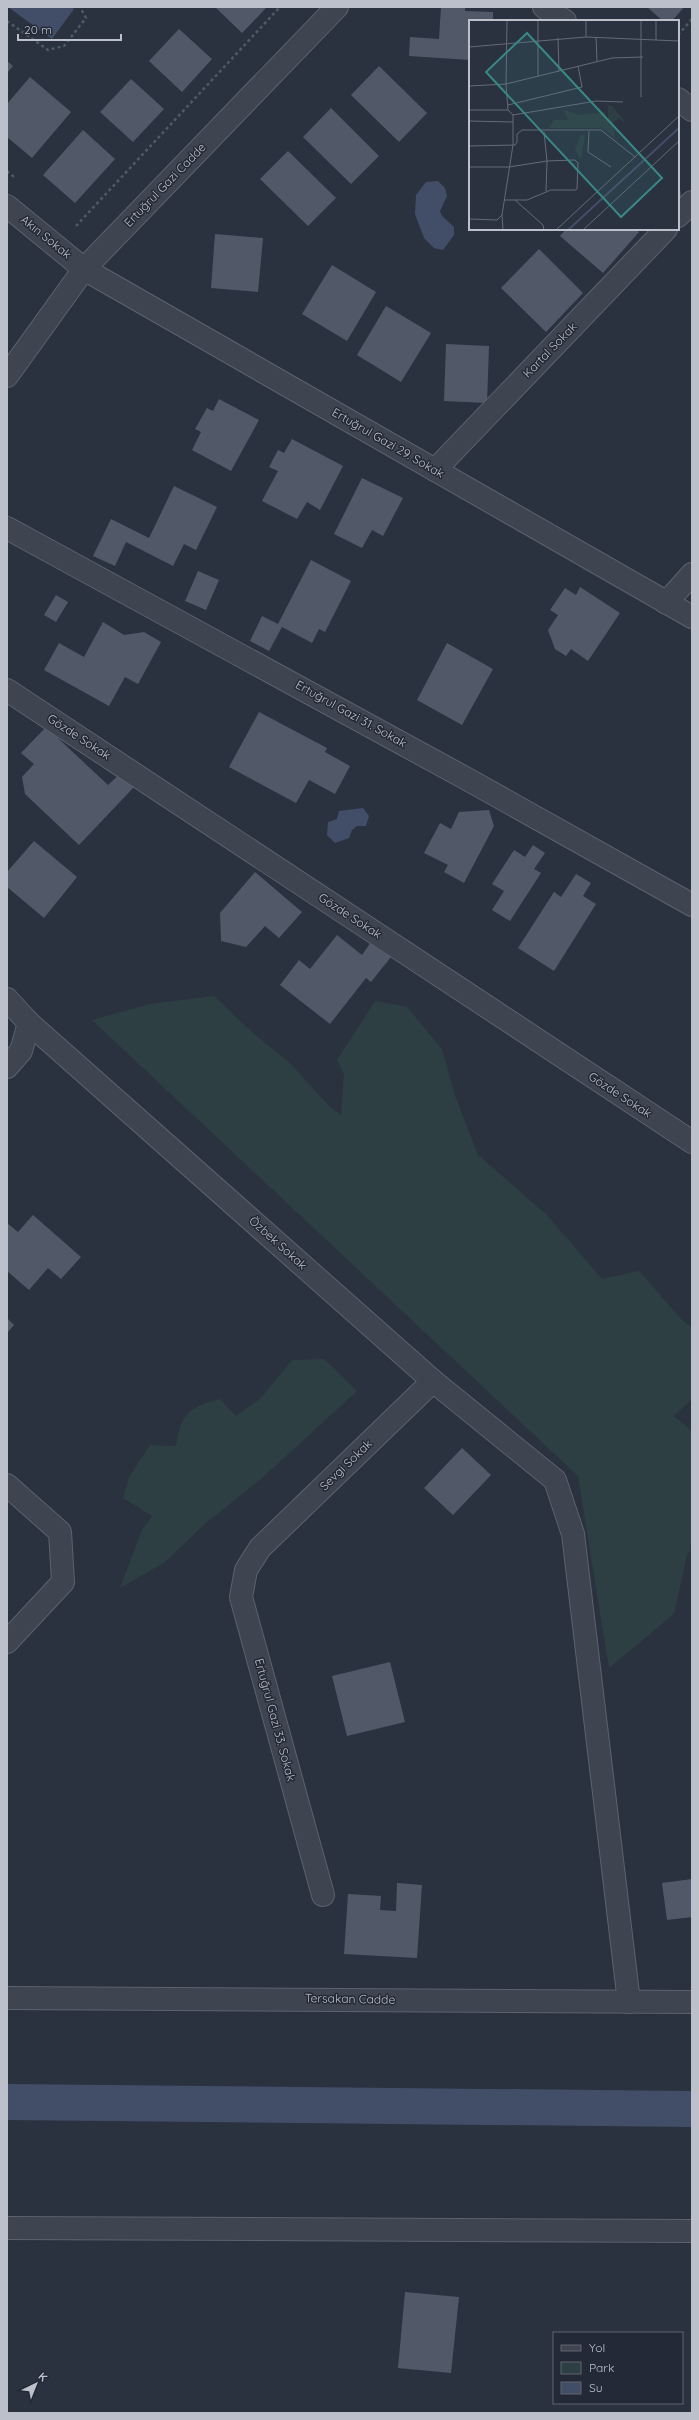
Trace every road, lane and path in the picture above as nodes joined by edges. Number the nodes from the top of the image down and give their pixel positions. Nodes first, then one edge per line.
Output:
1 (80, 7) edge
2 (280, 7) edge
3 (337, 7) edge
4 (544, 7) edge
5 (692, 19) edge
6 (564, 20) edge
7 (7, 21) edge
8 (679, 34) edge
9 (679, 100) edge
10 (692, 110) edge
11 (7, 171) edge
12 (18, 181) dead end
13 (692, 202) edge
14 (7, 206) edge
15 (679, 215) edge
16 (70, 222) dead end
17 (665, 230) edge
18 (84, 269) junction
19 (7, 376) edge
20 (435, 470) junction
21 (7, 528) edge
22 (692, 574) edge
23 (666, 603) junction
24 (692, 617) edge
25 (7, 690) edge
26 (692, 905) edge
27 (7, 999) edge
28 (29, 1023) junction
29 (7, 1067) edge
30 (688, 1133) edge
31 (433, 1381) junction
32 (7, 1485) edge
33 (260, 1548) joint
34 (7, 1642) edge
35 (323, 1895) dead end
36 (7, 1998) edge
37 (629, 2002) junction
38 (692, 2002) edge
39 (7, 2228) edge
40 (692, 2231) edge

1 - 7 path
2 - 16 path
3 - 18 street, Ertuğrul Gazi Cadde
4 - 6 street
5 - 8 path
9 - 10 street
11 - 12 path
13 - 15 street
14 - 18 street, Akın Sokak
17 - 20 street, Kartal Sokak
18 - 19 street, Ertuğrul Gazi Cadde
18 - 20 street, Ertuğrul Gazi 29. Sokak
20 - 23 street, Ertuğrul Gazi 29. Sokak
21 - 26 street, Ertuğrul Gazi 31. Sokak
22 - 23 street
23 - 24 street, Ertuğrul Gazi 29. Sokak
25 - 30 street, Gözde Sokak
27 - 28 street, Özbek Sokak
28 - 29 street
28 - 31 street, Özbek Sokak
31 - 33 street, Sevgi Sokak
31 - 37 street, Özbek Sokak
32 - 34 street
33 - 35 street, Ertuğrul Gazi 33. Sokak
36 - 37 street, Tersakan Cadde
37 - 38 street, Tersakan Cadde
39 - 40 street

